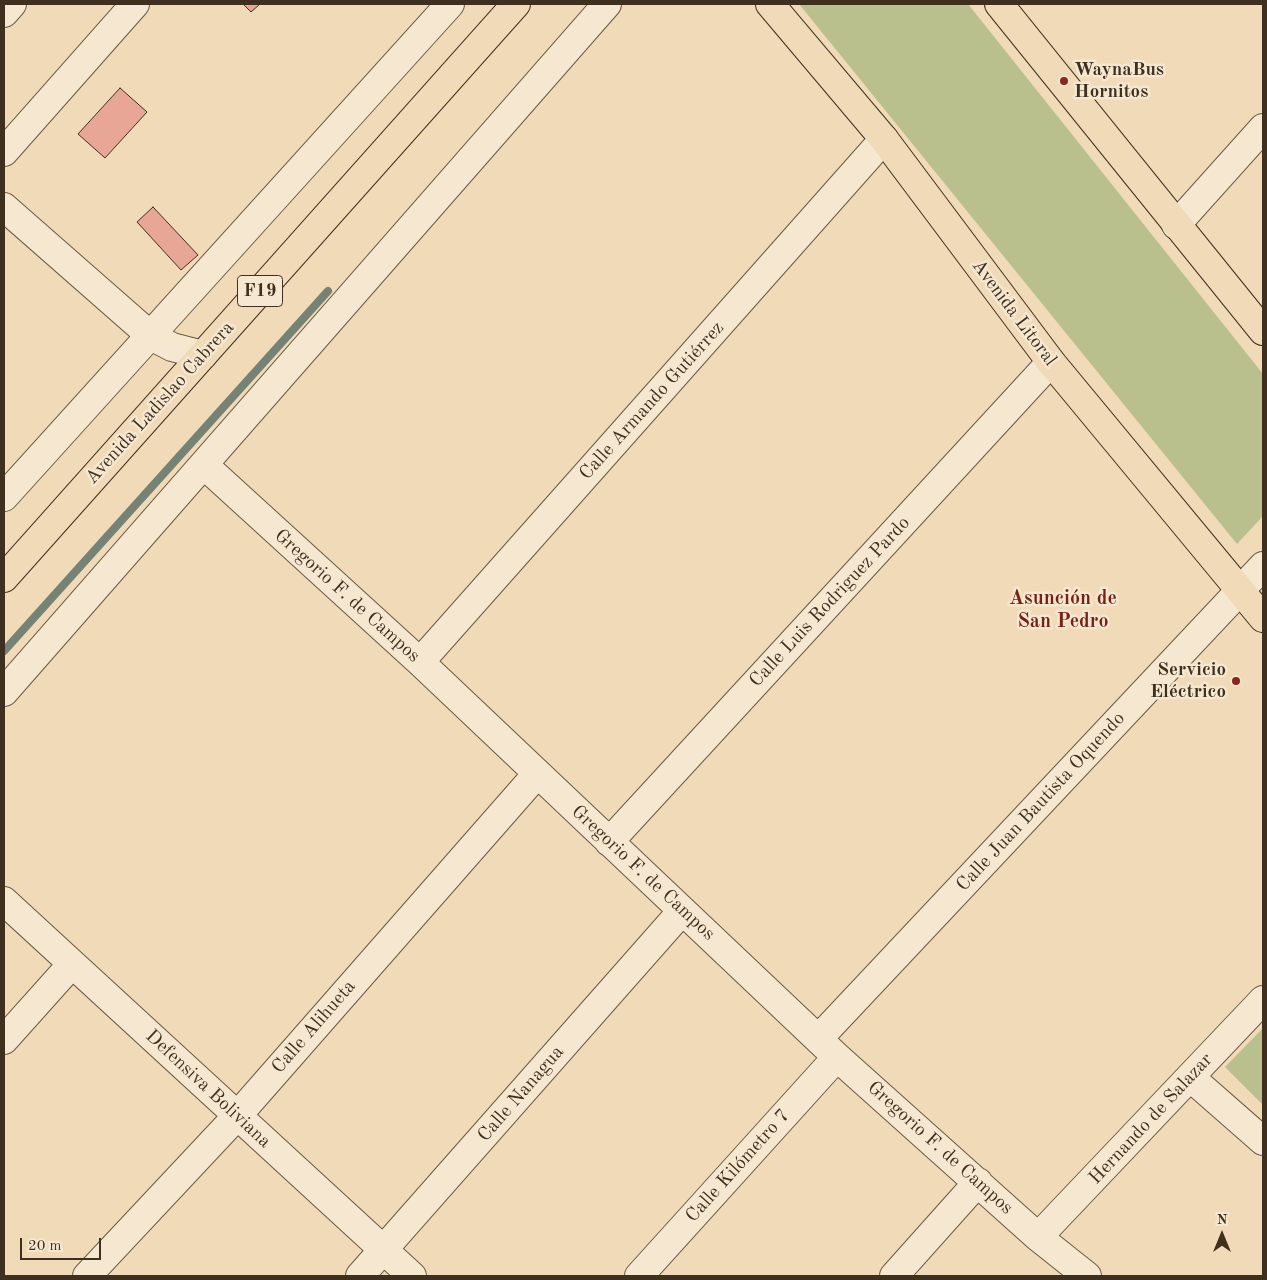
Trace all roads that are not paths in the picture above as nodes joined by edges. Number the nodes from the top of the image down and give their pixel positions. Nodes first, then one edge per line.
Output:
1 (12, 4) edge
2 (135, 4) edge
3 (450, 4) edge
4 (516, 4) edge
5 (607, 4) edge
6 (770, 4) edge
7 (999, 4) edge
8 (4, 13) edge
9 (1263, 128) edge
10 (884, 140) junction
11 (4, 152) edge
12 (4, 207) edge
13 (1176, 225) junction
14 (1263, 331) edge
15 (151, 336) junction
16 (203, 355) junction
17 (1051, 362) junction
18 (204, 465) junction
19 (4, 497) edge
20 (1263, 566) edge
21 (4, 578) edge
22 (1241, 591) junction
23 (1263, 618) edge
24 (420, 662) junction
25 (4, 692) edge
26 (537, 774) junction
27 (609, 842) junction
28 (4, 901) edge
29 (682, 911) junction
30 (72, 964) junction
31 (1263, 1000) edge
32 (4, 1040) edge
33 (828, 1047) junction
34 (1190, 1077) junction
35 (237, 1116) junction
36 (1263, 1142) edge
37 (978, 1182) junction
38 (1038, 1237) junction
39 (383, 1250) junction
40 (86, 1276) edge
41 (360, 1276) edge
42 (412, 1276) edge
43 (639, 1276) edge
44 (894, 1276) edge
45 (1086, 1276) edge

1 - 8 street
2 - 11 street
3 - 15 street
4 - 16 main road, Avenida Ladislao Cabrera / F19
5 - 18 street
6 - 10 main road, Avenida Litoral
7 - 13 main road
9 - 13 street
10 - 17 main road, Avenida Litoral
10 - 24 street, Calle Armando Gutiérrez
12 - 15 street
13 - 14 main road
15 - 16 street
15 - 19 street
16 - 21 main road, Avenida Ladislao Cabrera / F19
17 - 22 main road, Avenida Litoral
17 - 27 street, Calle Luis Rodriguez Pardo
18 - 24 street, Gregorio F. de Campos
18 - 25 street
20 - 22 street, Calle Juan Bautista Oquendo
22 - 23 main road, Avenida Litoral
22 - 33 street, Calle Juan Bautista Oquendo
24 - 26 street, Gregorio F. de Campos
26 - 27 street, Gregorio F. de Campos
26 - 35 street, Calle Alihueta
27 - 29 street, Gregorio F. de Campos
28 - 30 street, Defensiva Boliviana
29 - 33 street, Gregorio F. de Campos
29 - 39 street, Calle Nanagua
30 - 32 street
30 - 35 street, Defensiva Boliviana
31 - 34 street, Hernando de Salazar
33 - 37 street, Gregorio F. de Campos
33 - 43 street, Calle Kilómetro 7
34 - 36 street
34 - 38 street, Hernando de Salazar
35 - 39 street, Defensiva Boliviana
35 - 40 street, Calle Alihueta
37 - 38 street, Gregorio F. de Campos
37 - 44 street
38 - 45 street, Gregorio F. de Campos
39 - 41 street, Calle Nanagua
39 - 42 street, Defensiva Boliviana

